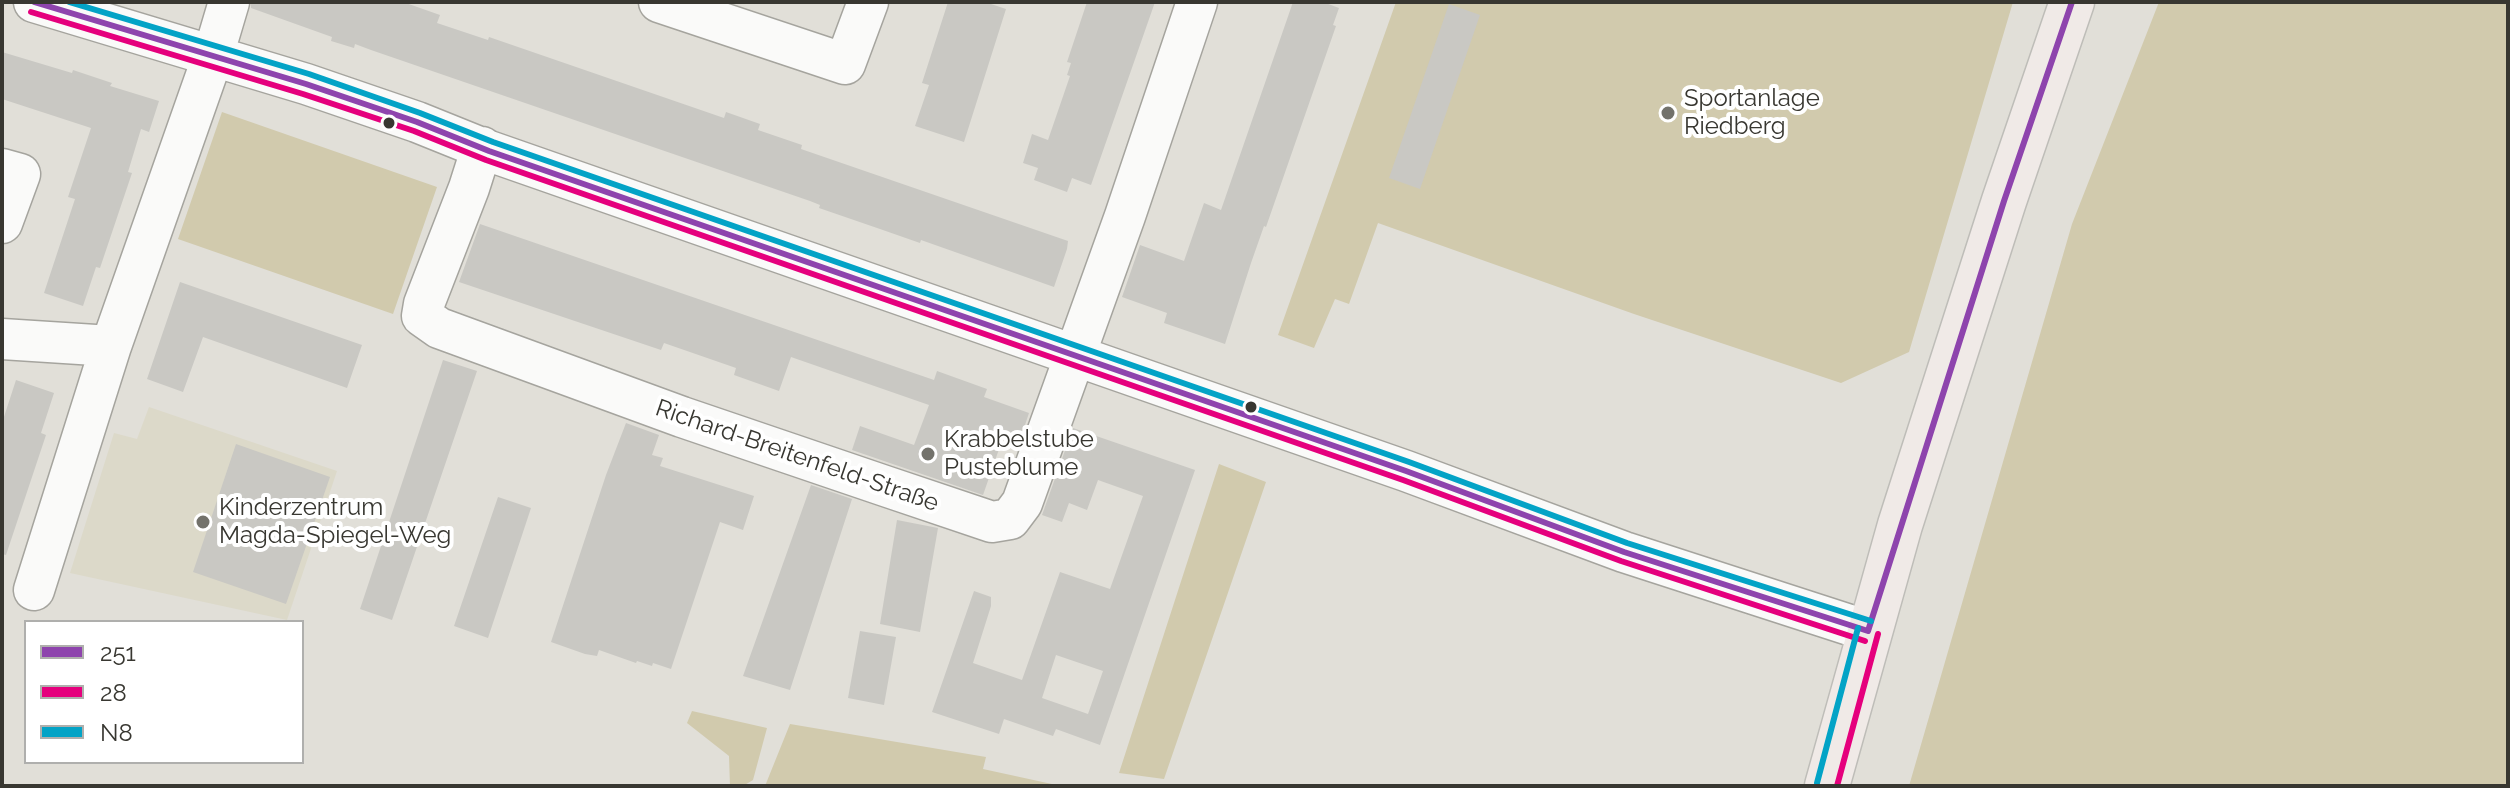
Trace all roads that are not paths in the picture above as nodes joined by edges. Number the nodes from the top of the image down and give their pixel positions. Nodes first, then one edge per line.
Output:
1 (34, 2) edge
2 (229, 2) edge
3 (659, 2) edge
4 (868, 2) edge
5 (1197, 2) edge
6 (2072, 2) edge
7 (213, 56) junction
8 (482, 147) junction
9 (2, 169) edge
10 (2, 223) edge
11 (2, 339) edge
12 (111, 346) junction
13 (1074, 355) junction
14 (34, 590) dead end
15 (1868, 631) junction
16 (1827, 786) edge

1 - 7 street
2 - 7 street
3 - 4 street
5 - 13 street, Richard-Breitenfeld-Straße
6 - 15 main road
7 - 8 street
7 - 12 street
8 - 13 street
8 - 13 street, Richard-Breitenfeld-Straße
9 - 10 street
11 - 12 street
12 - 14 street
13 - 15 street
15 - 16 main road

